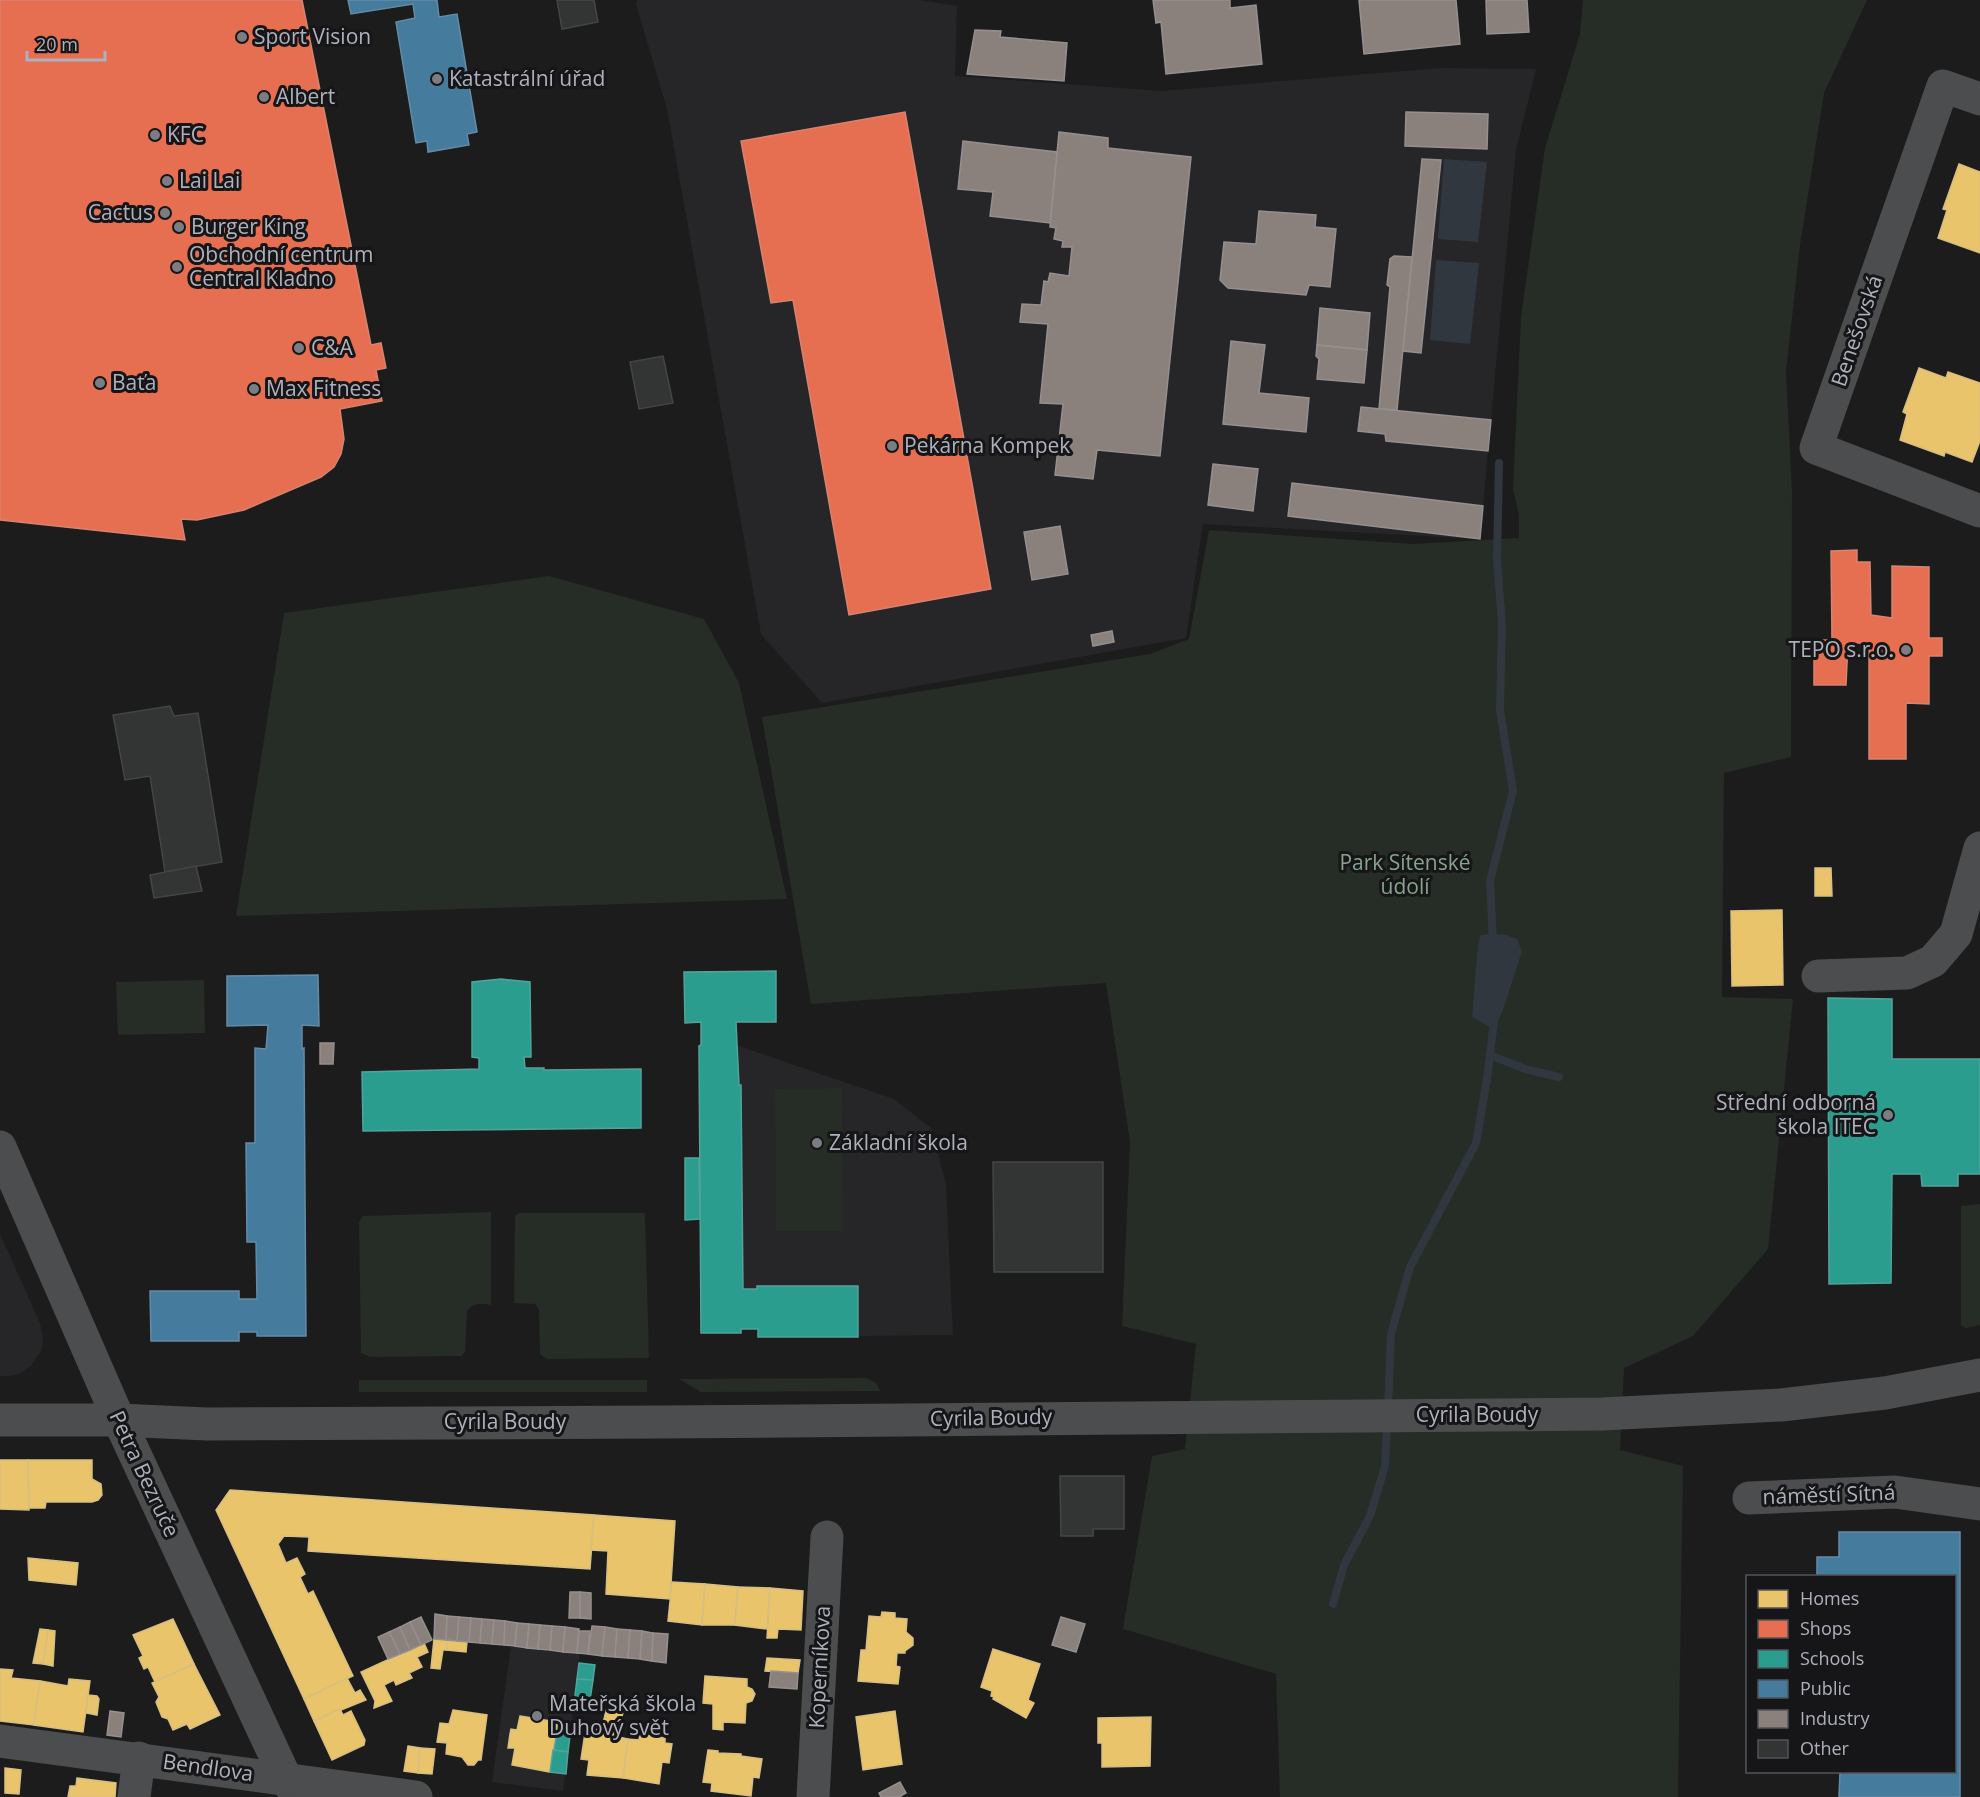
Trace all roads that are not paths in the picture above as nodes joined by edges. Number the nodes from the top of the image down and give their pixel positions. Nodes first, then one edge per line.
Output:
1 (1980, 99) edge
2 (1980, 511) edge
3 (1980, 848) edge
4 (1818, 976) dead end
5 (0, 1147) edge
6 (1980, 1375) edge
7 (0, 1420) edge
8 (119, 1420) junction
9 (1749, 1498) dead end
10 (1980, 1504) edge
11 (827, 1537) dead end
12 (0, 1741) edge
13 (139, 1758) junction
14 (292, 1788) edge
15 (134, 1797) edge
16 (416, 1797) edge
17 (813, 1797) edge

1 - 2 street, Benešovská
3 - 4 street
5 - 8 street, Petra Bezruče
6 - 8 street, Cyrila Boudy
7 - 8 street, Cyrila Boudy
8 - 14 street, Petra Bezruče
9 - 10 street, náměstí Sítná
11 - 17 street, Koperníkova
12 - 13 street, Bendlova
13 - 14 street, Bendlova
13 - 15 street
14 - 16 street, Bendlova

